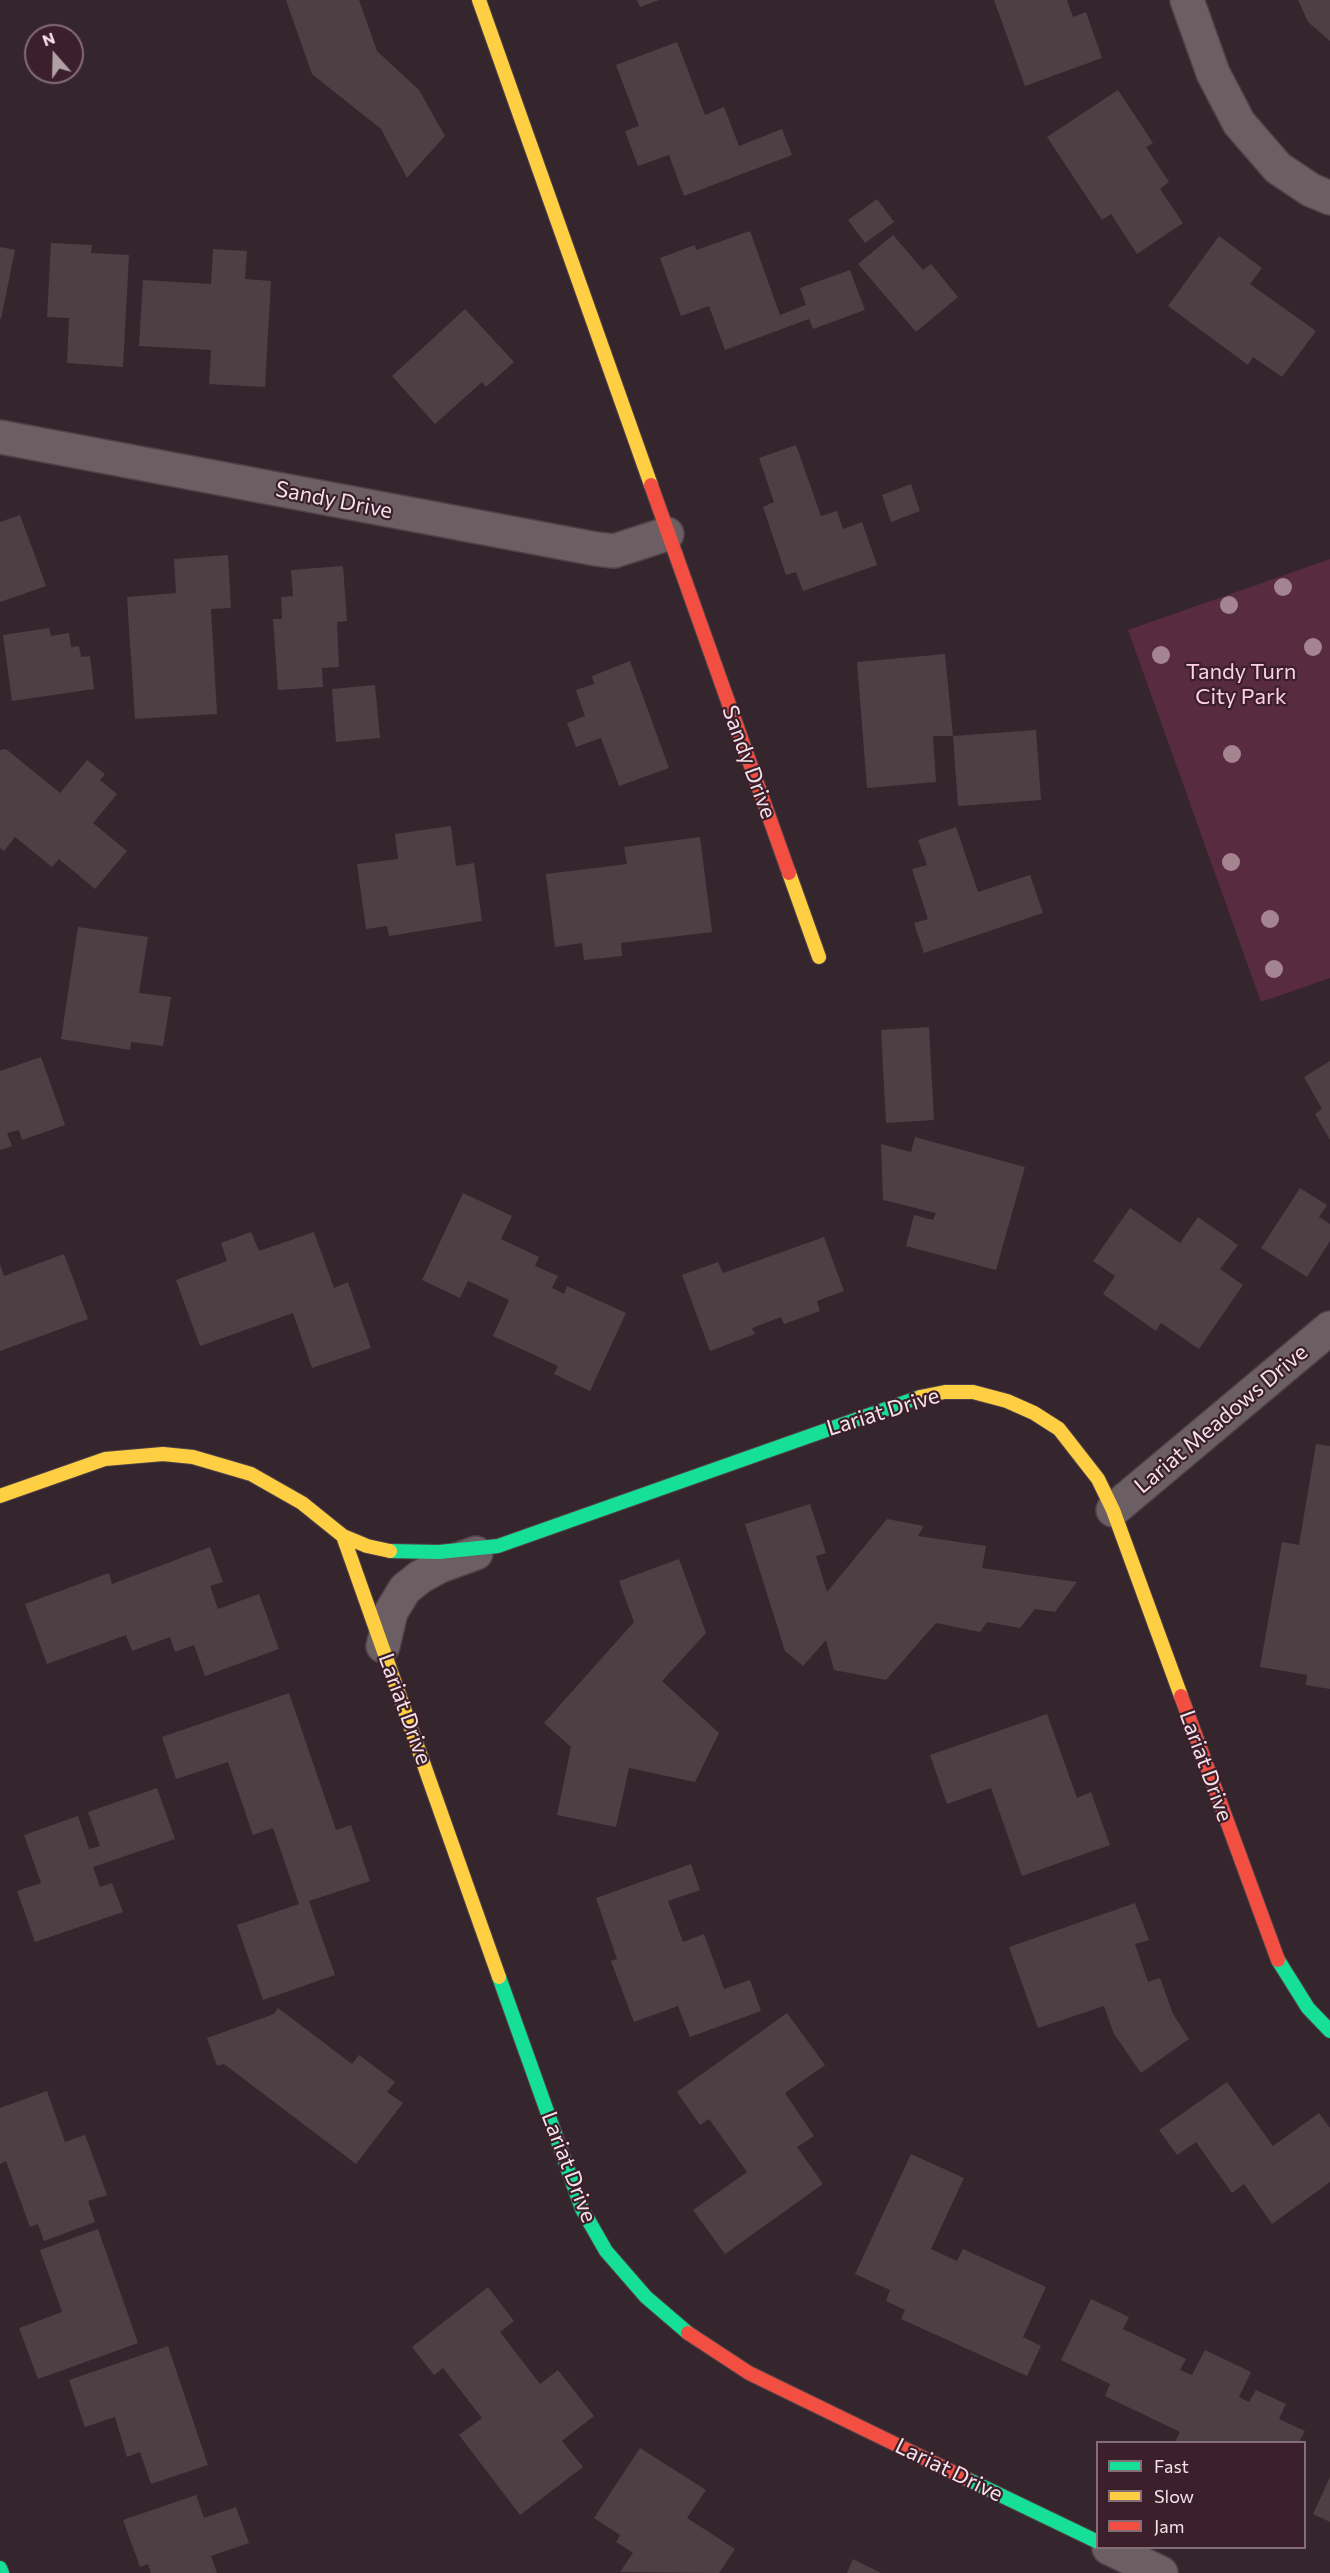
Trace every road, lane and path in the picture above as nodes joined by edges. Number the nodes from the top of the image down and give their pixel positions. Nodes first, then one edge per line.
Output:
1 (479, 0) edge
2 (1187, 0) edge
3 (1330, 198) edge
4 (0, 437) edge
5 (667, 534) junction
6 (819, 957) dead end
7 (1330, 1328) edge
8 (0, 1496) edge
9 (1113, 1510) junction
10 (343, 1536) junction
11 (498, 1546) junction
12 (383, 1646) junction
13 (1330, 2031) edge
14 (1096, 2541) edge
15 (1113, 2549) edge
16 (0, 2568) edge
17 (2, 2573) edge
18 (1161, 2573) edge

1 - 5 street, Sandy Drive
2 - 3 street
4 - 5 street, Sandy Drive
5 - 6 street, Sandy Drive
7 - 9 street, Lariat Meadows Drive
8 - 10 street, Lariat Drive
9 - 11 street, Lariat Drive
9 - 13 street, Lariat Drive
10 - 11 street, Lariat Drive
10 - 12 street, Lariat Drive
11 - 12 street
12 - 14 street, Lariat Drive
15 - 18 street
16 - 17 street

